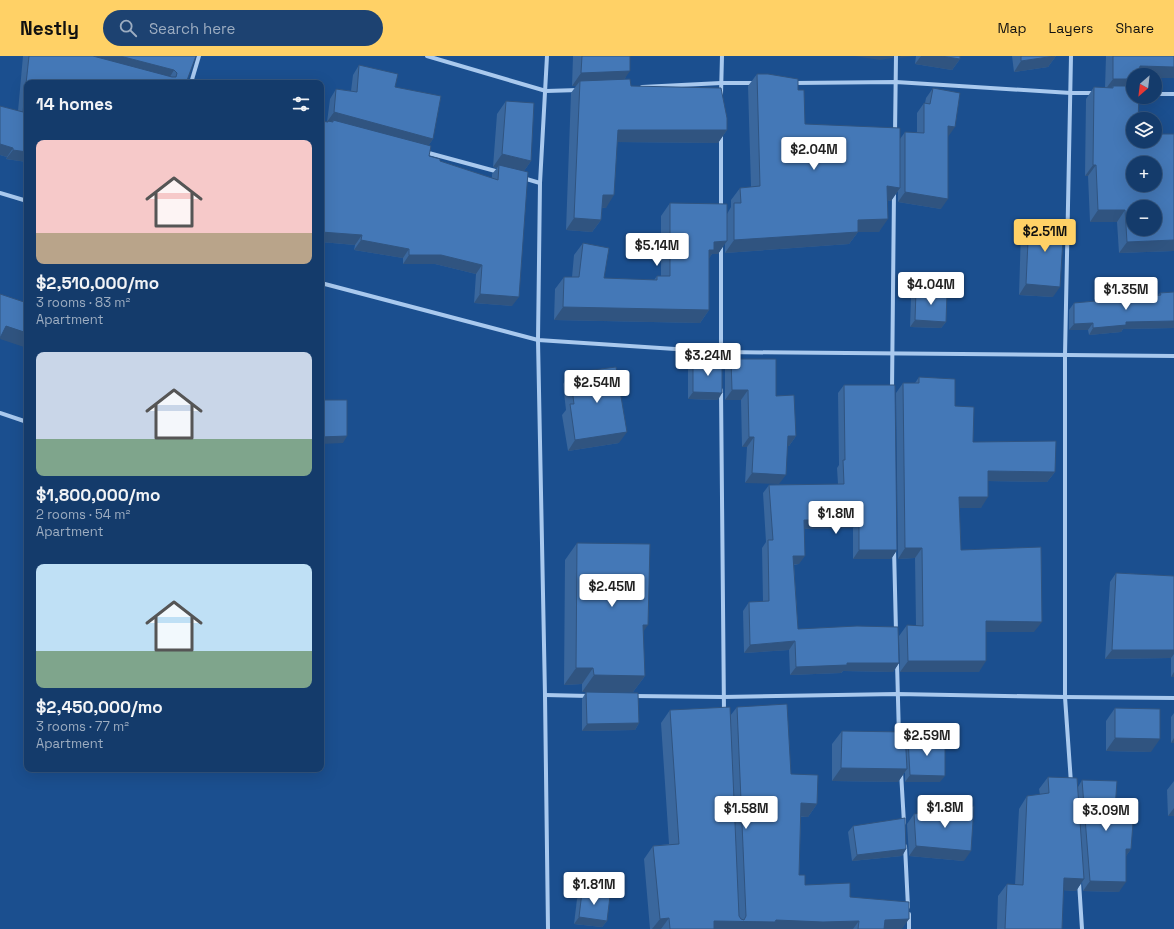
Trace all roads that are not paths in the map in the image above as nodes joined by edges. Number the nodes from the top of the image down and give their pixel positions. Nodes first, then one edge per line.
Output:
1 (199, 56) edge
2 (427, 56) edge
3 (547, 56) edge
4 (722, 56) edge
5 (896, 56) edge
6 (1071, 56) edge
7 (192, 80) edge
8 (793, 82) edge
9 (896, 82) junction
10 (721, 83) junction
11 (761, 83) edge
12 (639, 87) edge
13 (585, 89) edge
14 (546, 91) junction
15 (1071, 93) junction
16 (1102, 94) edge
17 (1162, 94) edge
18 (1174, 94) edge
19 (721, 99) edge
20 (721, 131) edge
21 (895, 138) edge
22 (419, 151) edge
23 (502, 173) edge
24 (517, 177) edge
25 (540, 183) junction
26 (894, 186) edge
27 (0, 193) edge
28 (24, 200) edge
29 (721, 210) edge
30 (721, 242) edge
31 (324, 284) edge
32 (538, 340) junction
33 (721, 352) junction
34 (892, 354) junction
35 (1065, 355) junction
36 (1174, 356) edge
37 (721, 368) edge
38 (721, 384) edge
39 (892, 392) edge
40 (0, 413) edge
41 (24, 421) edge
42 (894, 542) edge
43 (896, 638) edge
44 (896, 654) edge
45 (897, 694) junction
46 (546, 695) junction
47 (592, 696) edge
48 (630, 696) edge
49 (723, 697) junction
50 (1065, 697) junction
51 (1174, 698) edge
52 (724, 720) edge
53 (900, 741) edge
54 (901, 764) edge
55 (1072, 790) edge
56 (904, 827) edge
57 (905, 843) edge
58 (1078, 875) edge
59 (548, 929) edge
60 (909, 929) edge
61 (1082, 929) edge

1 - 7 street
2 - 14 street
3 - 14 street
4 - 10 street
5 - 9 street
6 - 15 street
8 - 9 street
9 - 15 street
9 - 21 street
10 - 11 street
10 - 12 street
10 - 19 street
13 - 14 street
14 - 25 street
15 - 16 street
15 - 35 street
17 - 18 street
20 - 29 street
22 - 23 street
24 - 25 street
25 - 32 street
26 - 34 street
27 - 28 street
30 - 33 street
31 - 32 street
32 - 33 street
32 - 46 street
33 - 34 street
33 - 37 street
34 - 35 street
34 - 39 street
35 - 36 street
35 - 50 street
38 - 49 street
40 - 41 street
42 - 43 street
44 - 45 street
45 - 49 street
45 - 50 street
45 - 53 street
46 - 47 street
46 - 59 street
48 - 49 street
49 - 52 street
50 - 51 street
50 - 55 street
54 - 56 street
57 - 60 street
58 - 61 street

